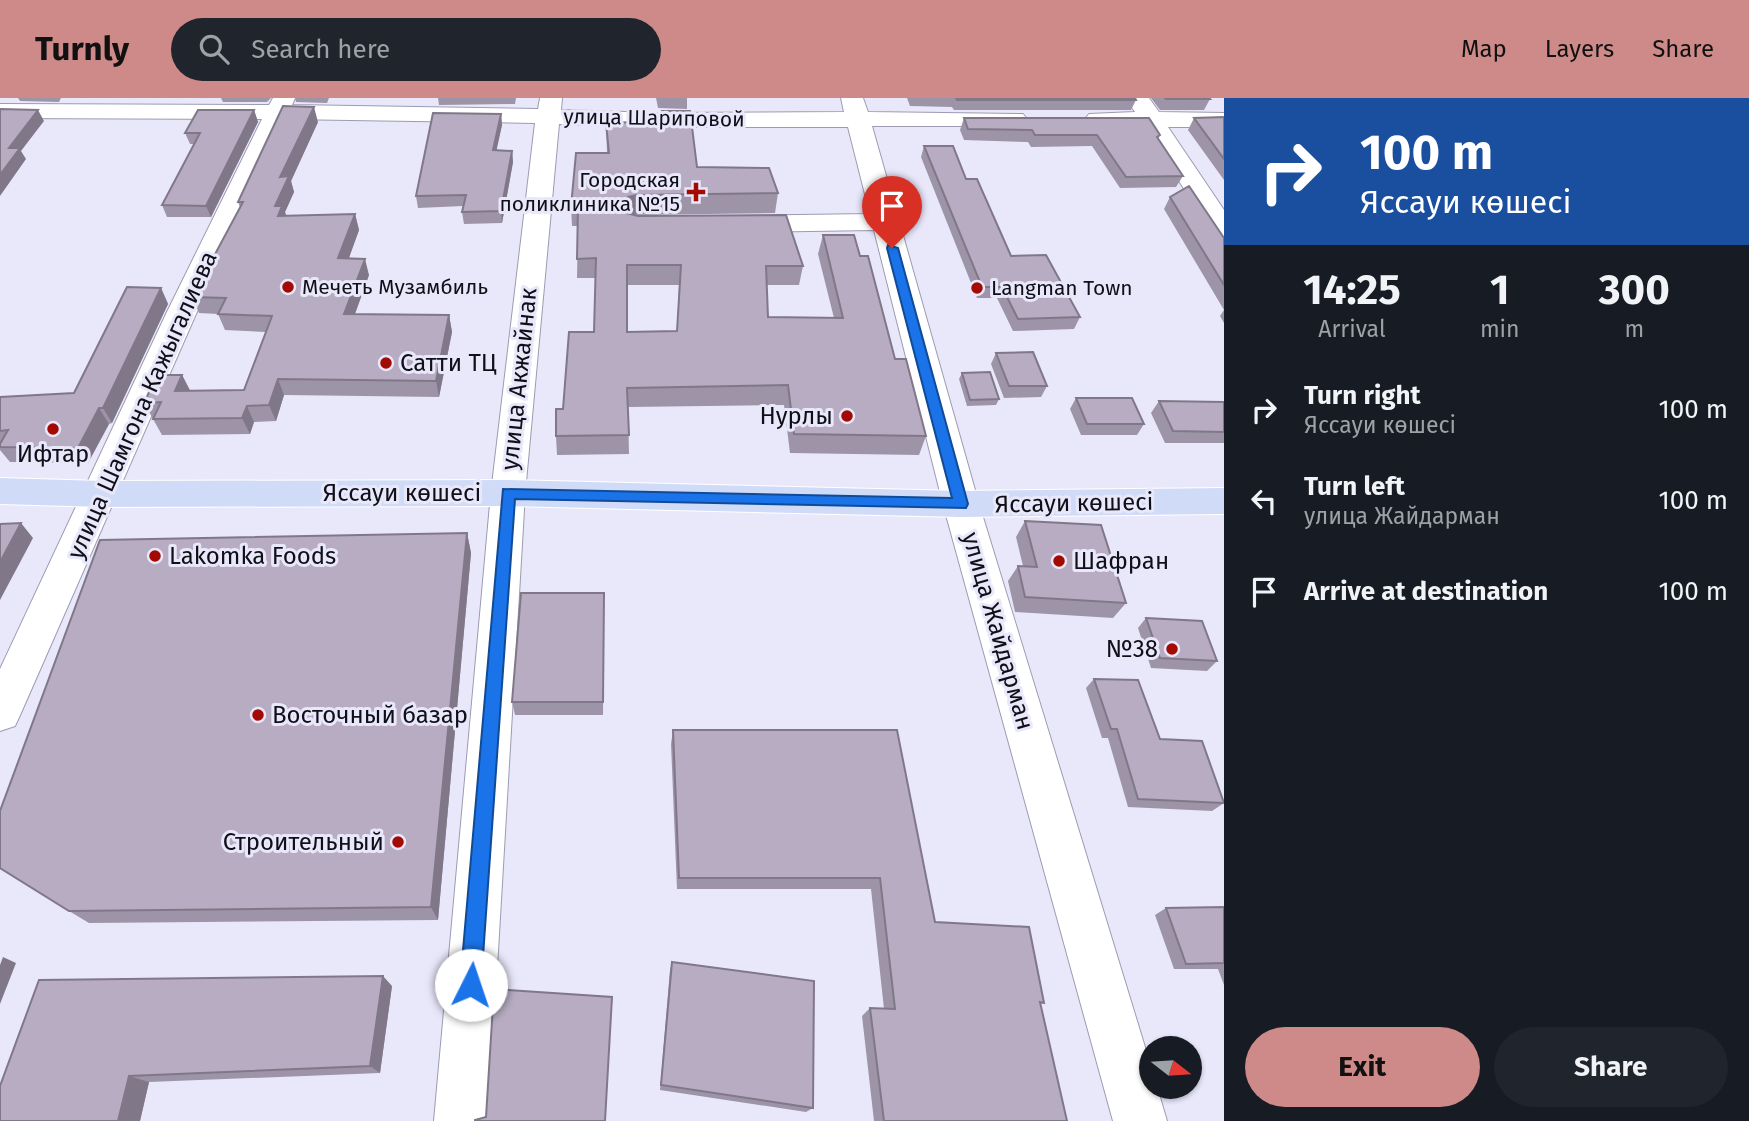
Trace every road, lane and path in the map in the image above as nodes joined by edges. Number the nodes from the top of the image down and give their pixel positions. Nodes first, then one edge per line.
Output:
1 (1138, 98) edge
2 (281, 105) edge
3 (551, 107) edge
4 (855, 109) edge
5 (0, 111) edge
6 (1040, 119) edge
7 (1068, 119) edge
8 (1154, 120) junction
9 (1224, 120) edge
10 (885, 222) junction
11 (706, 225) edge
12 (1224, 230) edge
13 (0, 491) edge
14 (508, 493) junction
15 (102, 494) junction
16 (1224, 501) edge
17 (961, 504) junction
18 (0, 713) edge
19 (461, 1121) edge
20 (1140, 1121) edge

1 - 8 street
2 - 3 street, улица Шариповой
2 - 5 street, улица Шариповой
2 - 15 street, улица Шамгона Кажыгалиева
3 - 4 street, улица Шариповой
3 - 14 street, улица Акжайнак
4 - 6 street, улица Шариповой
4 - 10 street, улица Жайдарман
7 - 8 street
8 - 9 street
8 - 12 street
10 - 11 street
10 - 17 street, улица Жайдарман
13 - 15 main road, Яссауи көшесі
14 - 15 main road, Яссауи көшесі
14 - 17 main road, Яссауи көшесі
14 - 19 street, улица Акжайнак
15 - 18 street, улица Шамгона Кажыгалиева
16 - 17 main road, Яссауи көшесі
17 - 20 street, улица Жайдарман

